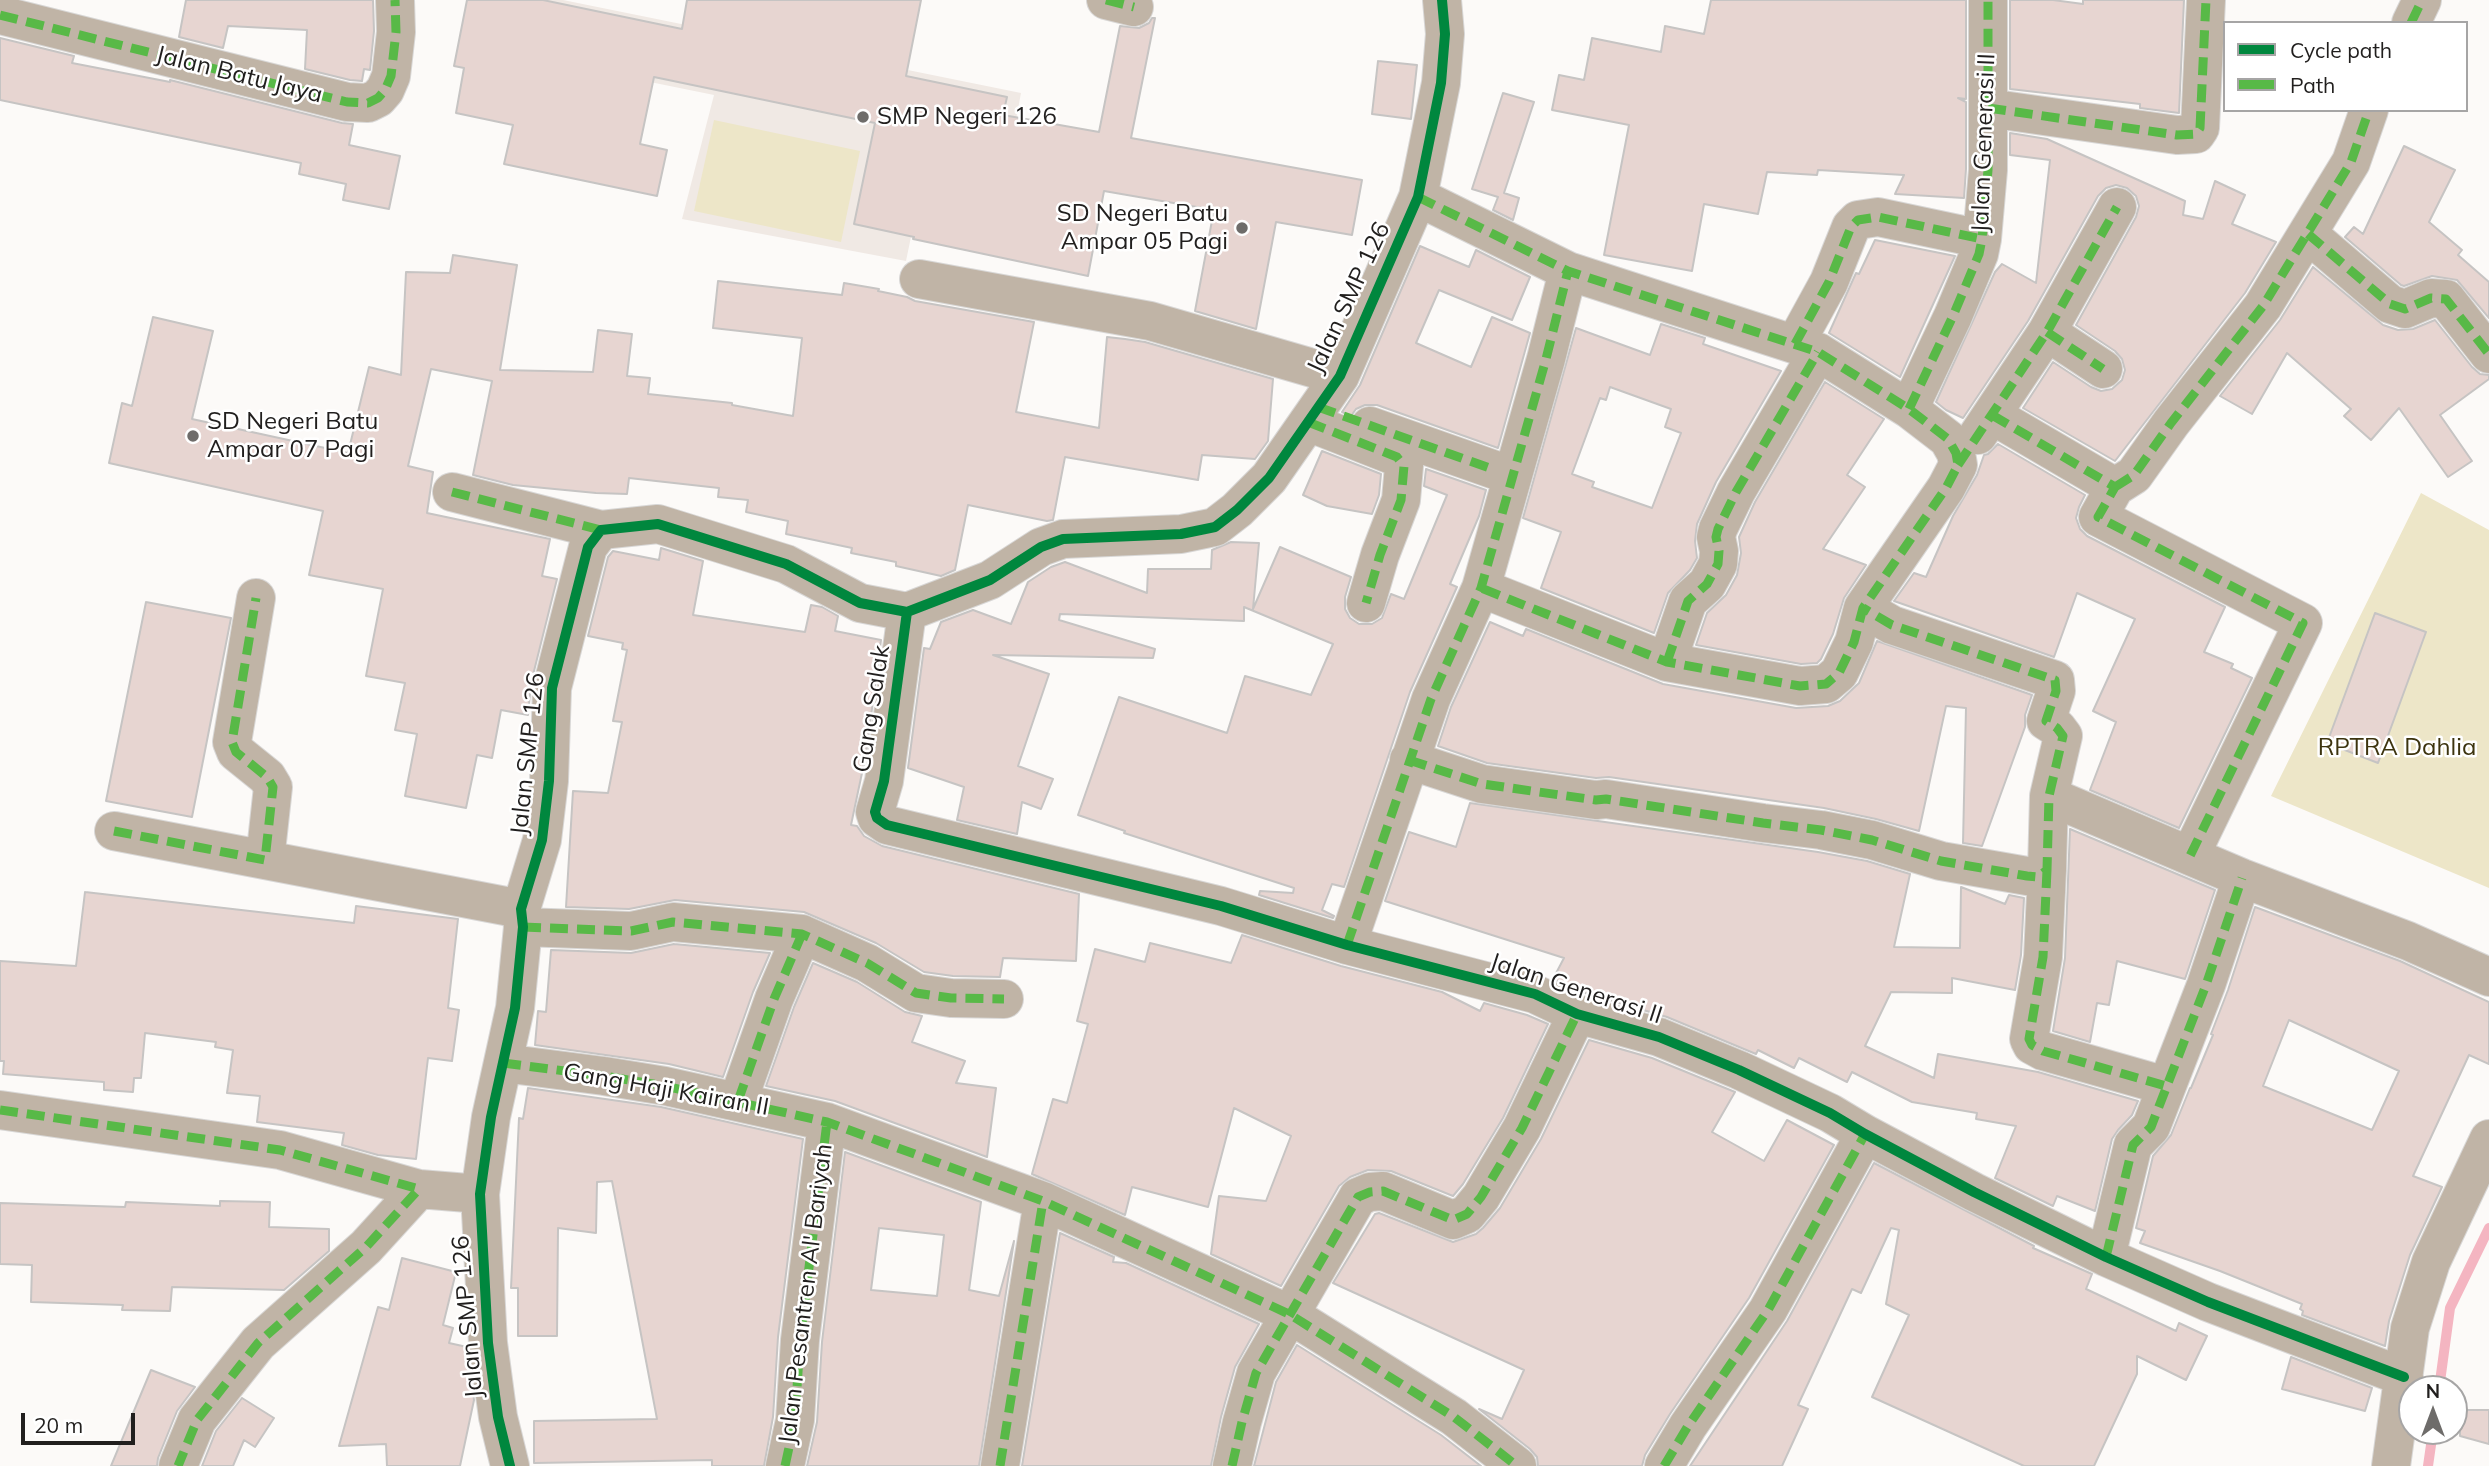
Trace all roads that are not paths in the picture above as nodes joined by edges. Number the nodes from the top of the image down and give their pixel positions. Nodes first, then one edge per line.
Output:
1 (395, 0) edge
2 (1442, 0) edge
3 (1988, 0) edge
4 (2206, 0) edge
5 (2422, 0) edge
6 (0, 15) edge
7 (2413, 21) edge
8 (1988, 108) junction
9 (2369, 112) edge
10 (1418, 197) junction
11 (2117, 207) dead end
12 (2308, 234) junction
13 (1982, 239) junction
14 (1568, 271) junction
15 (919, 279) dead end
16 (2048, 332) junction
17 (1807, 348) junction
18 (2489, 354) edge
19 (2104, 369) dead end
20 (1340, 376) junction
21 (1909, 409) junction
22 (1313, 415) junction
23 (1992, 415) junction
24 (1958, 465) junction
25 (1495, 470) dead end
26 (2115, 486) junction
27 (452, 492) dead end
28 (601, 530) junction
29 (1481, 588) junction
30 (256, 598) dead end
31 (1366, 603) dead end
32 (1863, 608) junction
33 (907, 612) junction
34 (1667, 662) junction
35 (1409, 760) junction
36 (2049, 796) junction
37 (875, 812) joint
38 (114, 831) dead end
39 (2190, 856) junction
40 (265, 860) junction
41 (2048, 870) junction
42 (2242, 878) junction
43 (522, 918) junction
44 (802, 934) junction
45 (1347, 945) junction
46 (2489, 977) edge
47 (1004, 999) dead end
48 (1577, 1014) junction
49 (503, 1063) junction
50 (2166, 1086) junction
51 (738, 1101) junction
52 (0, 1110) edge
53 (827, 1122) junction
54 (1865, 1134) junction
55 (2489, 1139) edge
56 (418, 1189) junction
57 (480, 1194) junction
58 (1043, 1201) junction
59 (2106, 1257) junction
60 (1289, 1314) junction
61 (2399, 1375) edge
62 (2404, 1375) edge
63 (2398, 1411) edge
64 (178, 1466) edge
65 (509, 1466) edge
66 (785, 1466) edge
67 (1000, 1466) edge
68 (1232, 1466) edge
69 (1517, 1466) edge
70 (1664, 1466) edge
71 (2391, 1466) edge

1 - 6 street, Jalan Batu Jaya
2 - 10 street, Jalan SMP 126
3 - 8 street, Jalan Generasi II
4 - 8 street
5 - 7 street
8 - 13 street, Jalan Generasi II
9 - 12 street
10 - 14 street
10 - 20 street, Jalan SMP 126
11 - 16 street
12 - 18 street
12 - 26 street
13 - 17 street
13 - 21 street, Jalan Generasi II
14 - 17 street
14 - 29 street
15 - 20 street
16 - 19 street
16 - 23 street
17 - 21 street
17 - 34 street
20 - 22 street, Jalan SMP 126
21 - 24 street
22 - 25 street
22 - 31 street
22 - 33 street, Jalan SMP 126
23 - 24 street
23 - 26 street
24 - 32 street
26 - 39 street
27 - 28 street
28 - 33 street
28 - 43 street, Jalan SMP 126
29 - 34 street
29 - 35 street
30 - 40 street
32 - 34 street
32 - 36 street
33 - 37 street, Gang Salak
35 - 41 street
35 - 45 street
36 - 39 street
36 - 41 street
37 - 45 street, Jalan Generasi II
38 - 40 street
39 - 42 street
40 - 43 street
41 - 50 street
42 - 46 street
42 - 50 street
43 - 44 street
43 - 49 street, Jalan SMP 126
44 - 47 street
44 - 51 street
45 - 48 street, Jalan Generasi II
48 - 54 street, Jalan Generasi II
48 - 60 street
49 - 51 street, Gang Haji Kairan II
49 - 57 street, Jalan SMP 126
50 - 59 street
51 - 53 street, Gang Haji Kairan II
52 - 56 street
53 - 58 street, Gang Haji Kairan II
53 - 66 street, Jalan Pesantren Al' Bariyah
54 - 59 street, Jalan Generasi II
54 - 70 street
55 - 62 street
56 - 57 street
56 - 64 street
57 - 65 street, Jalan SMP 126
58 - 60 street, Gang Haji Kairan II
58 - 67 street
59 - 61 street, Jalan Generasi II
60 - 68 street
60 - 69 street, Gang Haji Kairan II
63 - 71 street

